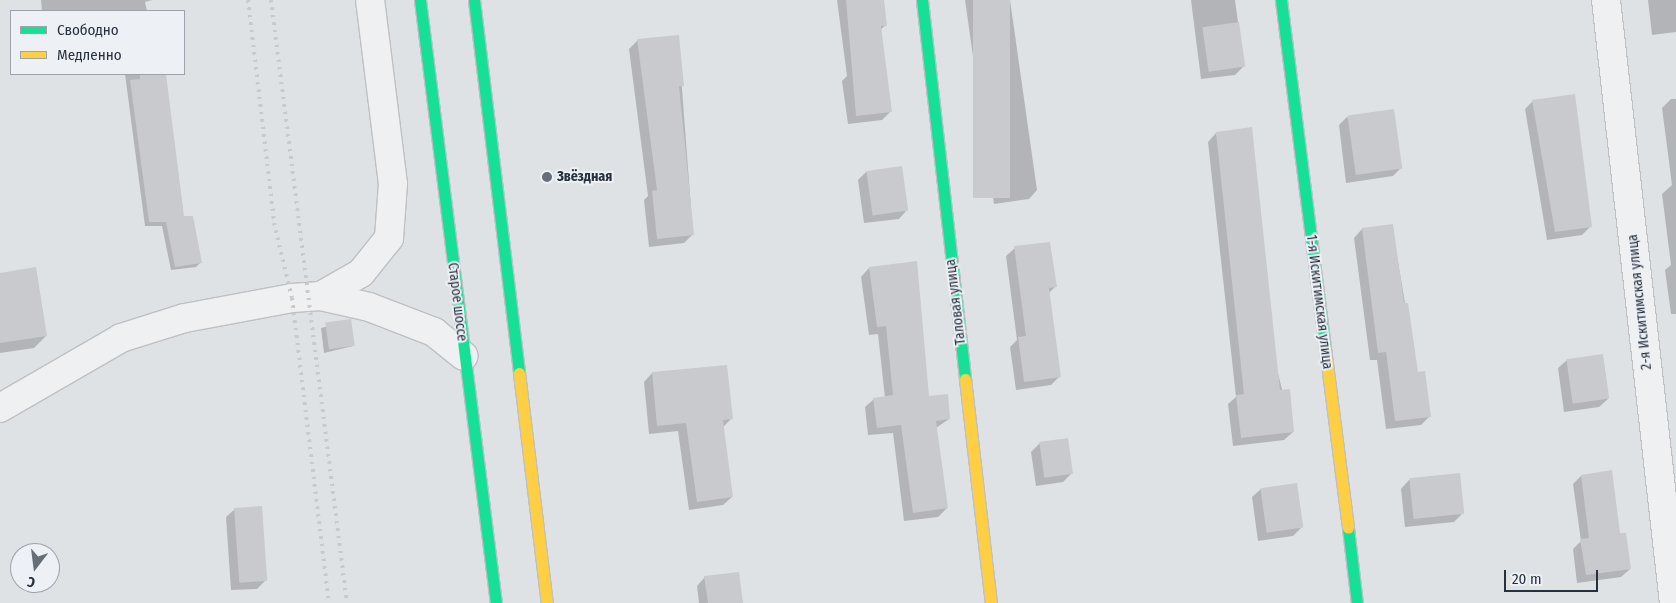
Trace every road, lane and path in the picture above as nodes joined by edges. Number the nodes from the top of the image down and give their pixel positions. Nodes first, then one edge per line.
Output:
1 (370, 0) edge
2 (420, 0) edge
3 (474, 0) edge
4 (922, 0) edge
5 (1281, 0) edge
6 (1606, 0) edge
7 (320, 296) junction
8 (464, 356) junction
9 (0, 408) edge
10 (496, 603) edge
11 (547, 603) edge
12 (991, 603) edge
13 (1357, 603) edge
14 (1674, 603) edge

1 - 7 street
2 - 8 main road, Старое шоссе
3 - 11 main road
4 - 12 main road, Таловая улица
5 - 13 main road, 1-я Искитимская улица
6 - 14 street, 2-я Искитимская улица
7 - 8 street
7 - 9 street
8 - 10 main road, Старое шоссе

